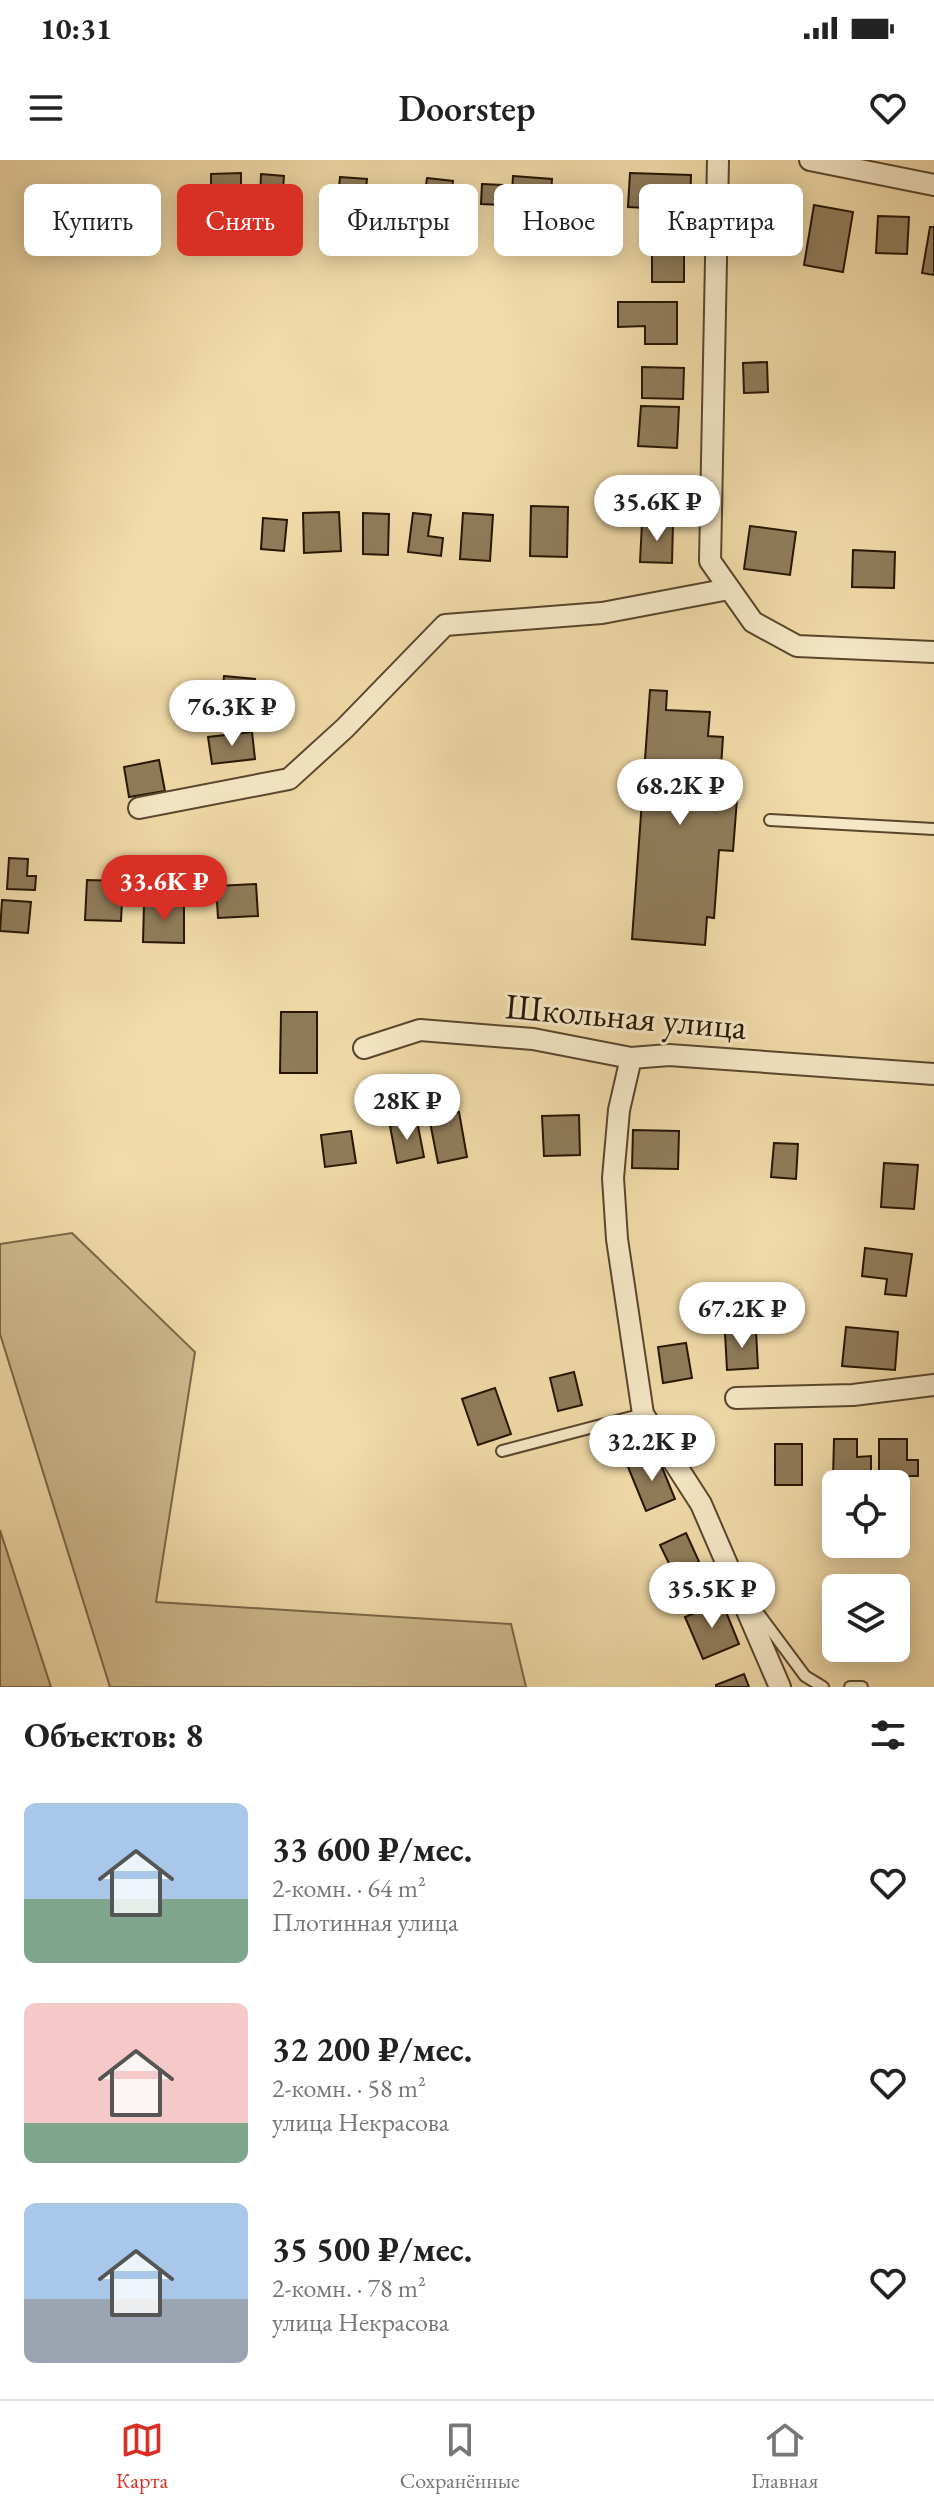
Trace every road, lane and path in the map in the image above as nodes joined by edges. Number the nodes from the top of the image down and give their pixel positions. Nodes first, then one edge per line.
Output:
1 (718, 160) edge
2 (810, 160) edge
3 (934, 185) edge
4 (729, 589) junction
5 (934, 652) edge
6 (139, 808) dead end
7 (770, 820) dead end
8 (934, 829) edge
9 (364, 1048) dead end
10 (631, 1058) junction
11 (934, 1074) edge
12 (934, 1385) edge
13 (736, 1398) dead end
14 (643, 1414) junction
15 (502, 1451) dead end
16 (733, 1579) junction
17 (780, 1687) edge
18 (823, 1687) edge
19 (850, 1687) edge
20 (862, 1687) edge

1 - 4 street
2 - 3 street
4 - 5 street
4 - 6 street
7 - 8 lane
9 - 10 street, Школьная улица
10 - 11 street, Школьная улица
10 - 14 street
12 - 13 street
14 - 15 lane
14 - 16 street
16 - 17 street
16 - 18 lane
19 - 20 lane

